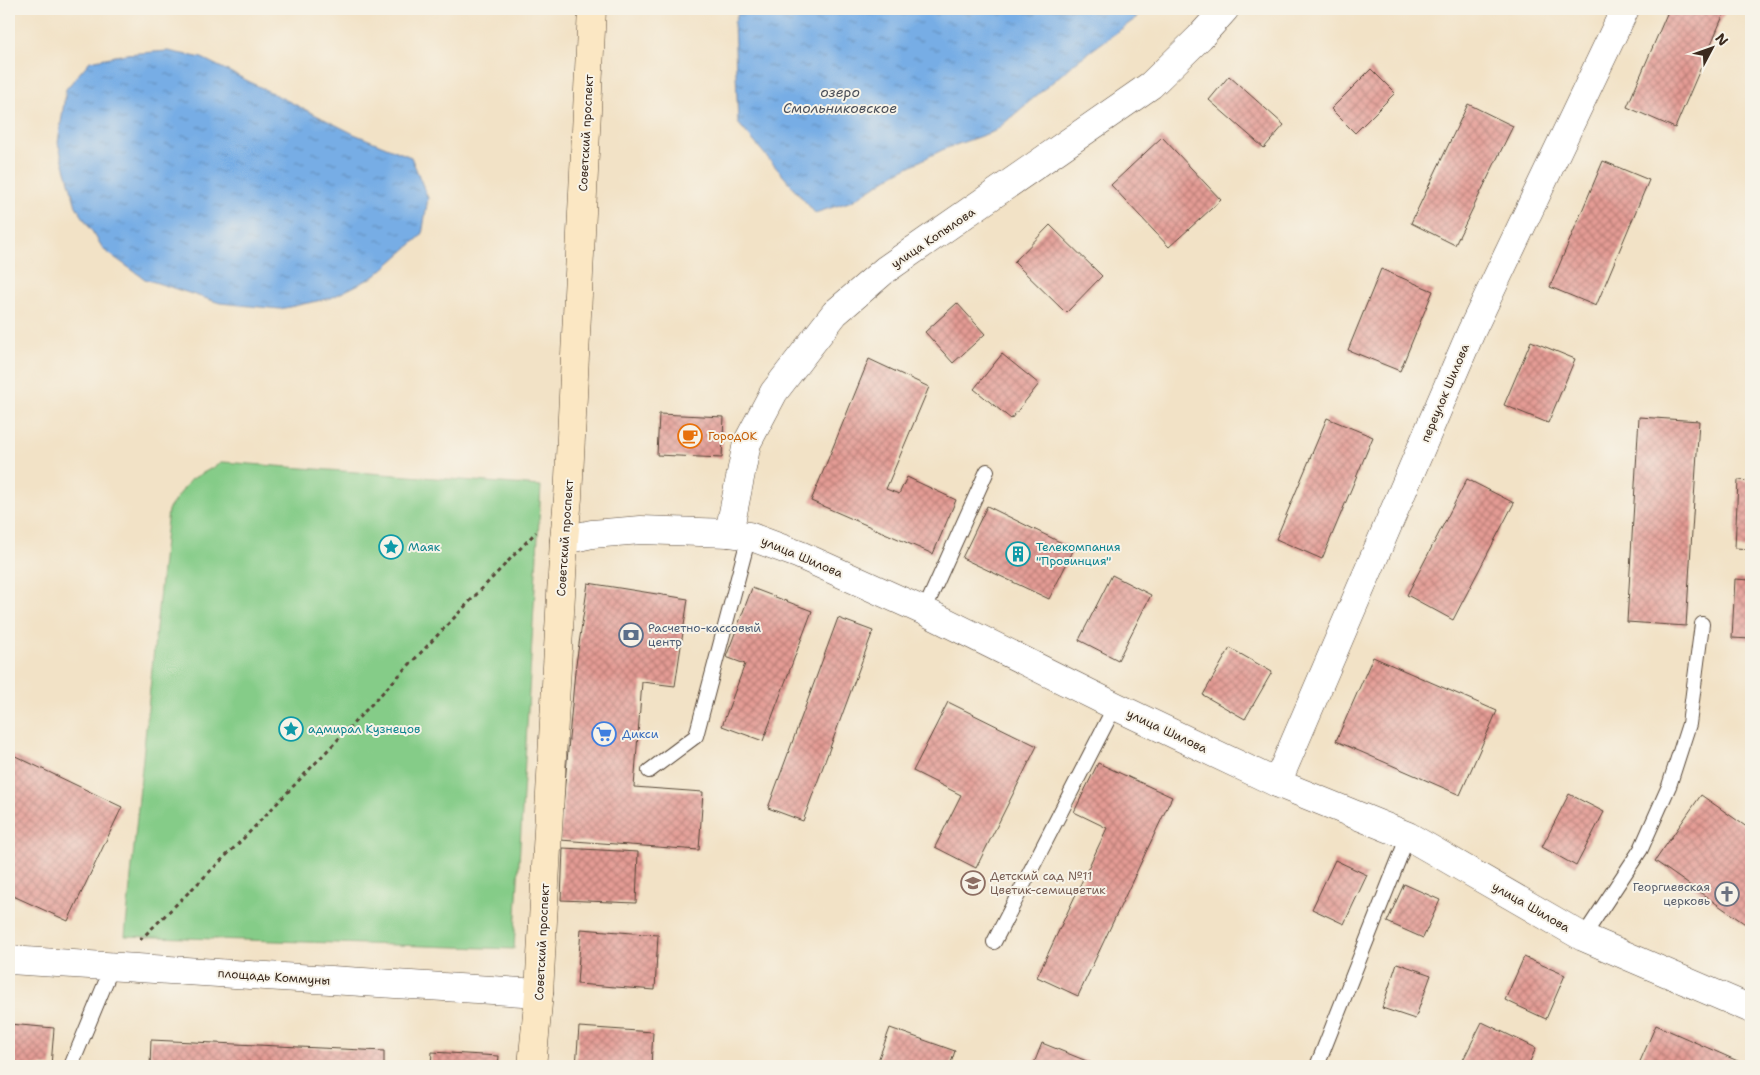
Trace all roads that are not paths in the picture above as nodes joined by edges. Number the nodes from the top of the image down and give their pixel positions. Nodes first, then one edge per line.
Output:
1 (592, 9) edge
2 (1225, 9) edge
3 (1625, 9) edge
4 (987, 471) dead end
5 (739, 534) junction
6 (564, 540) junction
7 (924, 611) junction
8 (1702, 624) dead end
9 (1115, 706) junction
10 (649, 771) dead end
11 (1278, 783) junction
12 (1408, 836) junction
13 (1583, 937) junction
14 (994, 942) dead end
15 (9, 960) edge
16 (112, 967) junction
17 (539, 993) junction
18 (1751, 1009) edge
19 (71, 1066) edge
20 (532, 1066) edge
21 (1317, 1066) edge

1 - 6 main road, Советский проспект
2 - 5 street, улица Копылова
3 - 11 street, переулок Шилова
4 - 7 lane
5 - 6 street, улица Шилова
5 - 7 street, улица Шилова
5 - 10 lane
6 - 17 main road, Советский проспект
7 - 9 street, улица Шилова
8 - 13 lane
9 - 11 street, улица Шилова
9 - 14 lane
11 - 12 street, улица Шилова
12 - 13 street, улица Шилова
12 - 21 lane
13 - 18 street, улица Шилова
15 - 16 street, площадь Коммуны
16 - 17 street, площадь Коммуны
16 - 19 lane
17 - 20 main road, Советский проспект

